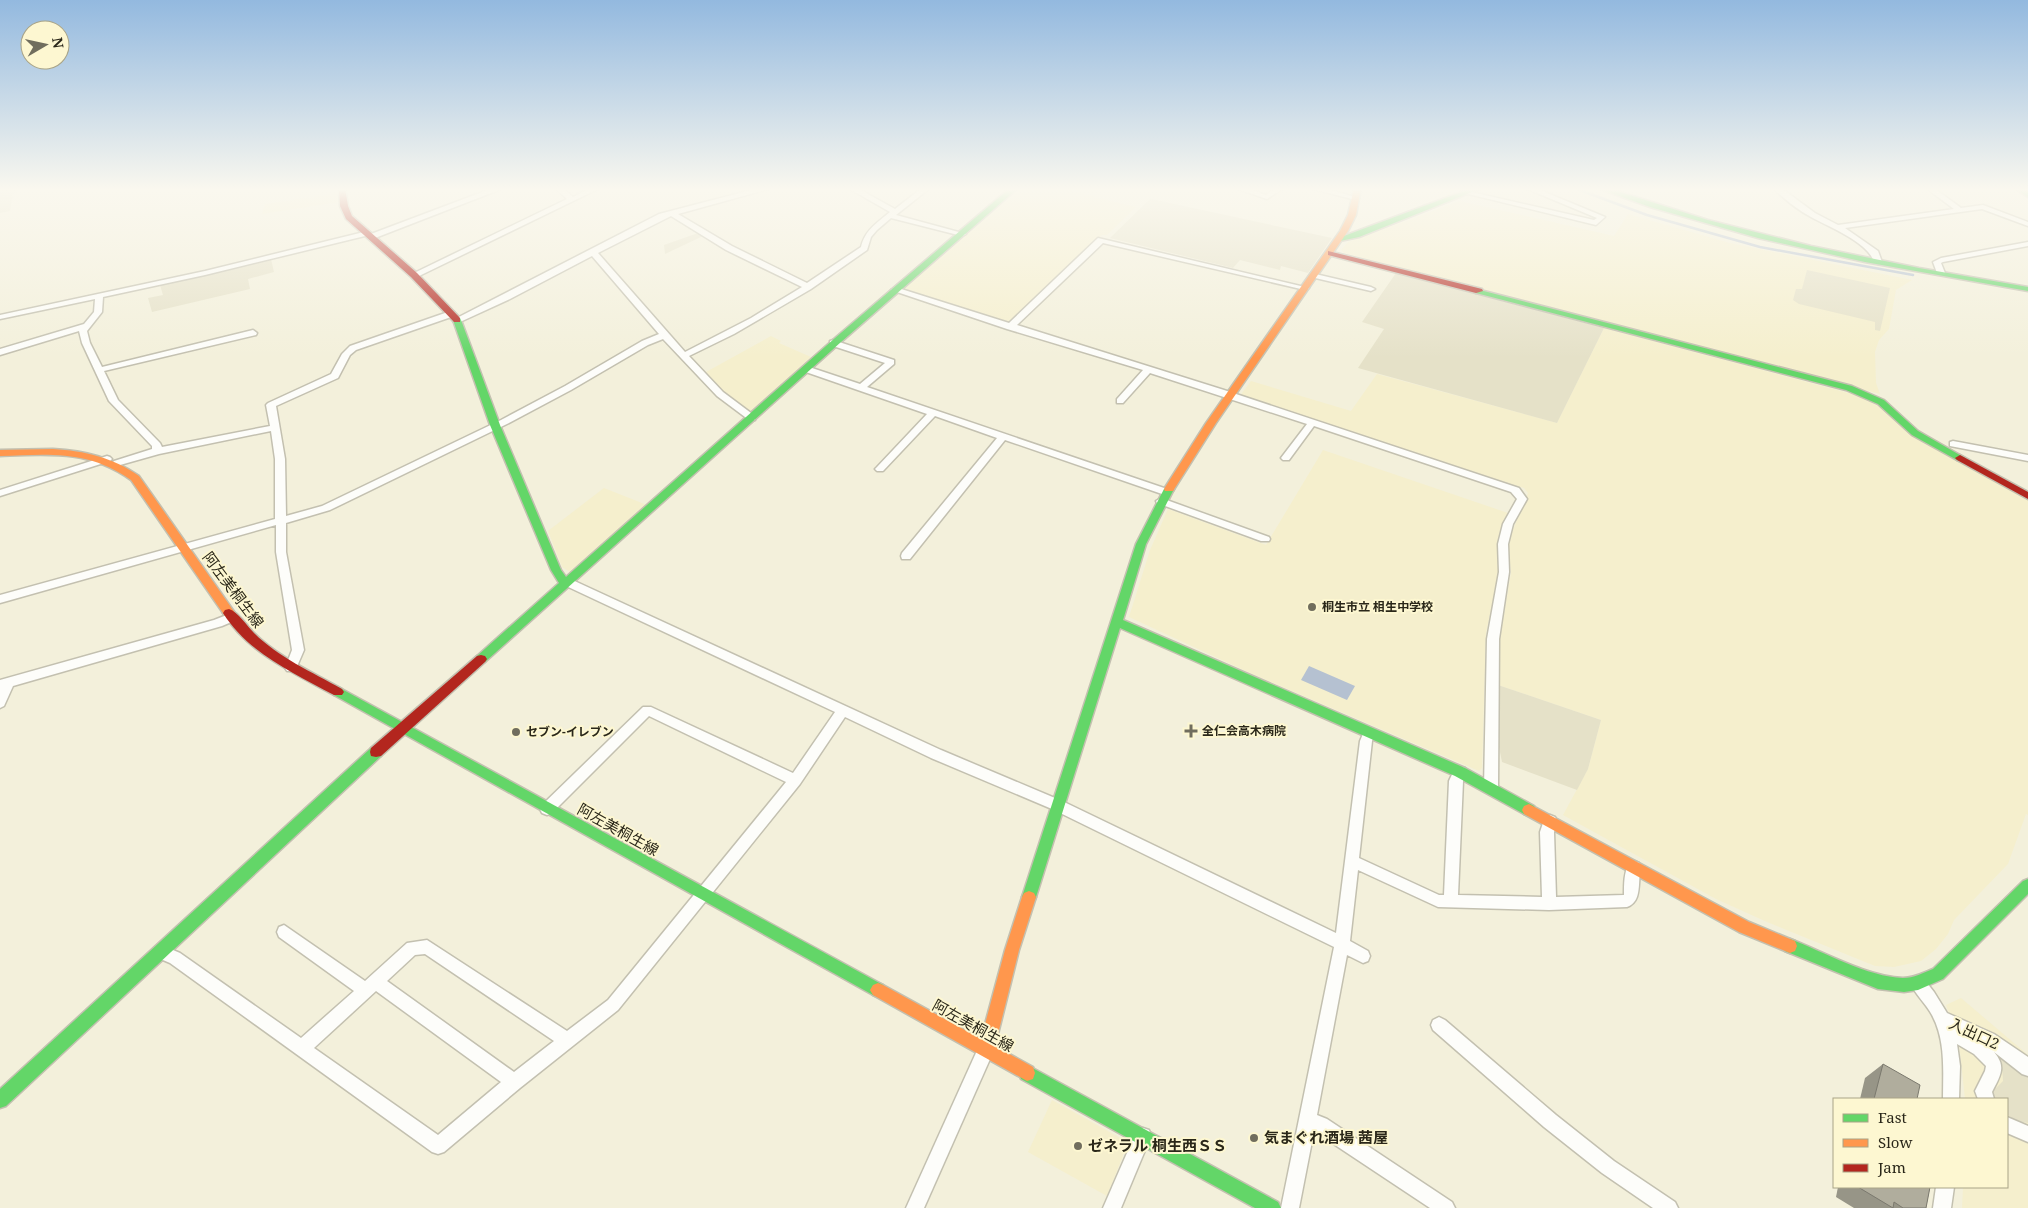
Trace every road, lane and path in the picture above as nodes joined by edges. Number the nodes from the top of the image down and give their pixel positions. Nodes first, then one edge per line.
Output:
1 (329, 244) edge
2 (380, 244) edge
3 (479, 244) edge
4 (608, 244) edge
5 (723, 244) edge
6 (865, 244) edge
7 (950, 244) edge
8 (1096, 244) edge
9 (1120, 244) edge
10 (1337, 244) edge
11 (1792, 244) edge
12 (1863, 244) edge
13 (2026, 244) edge
14 (593, 252) junction
15 (1331, 253) junction
16 (1878, 262) junction
17 (1941, 273) junction
18 (414, 275) junction
19 (1314, 275) junction
20 (808, 288) junction
21 (1305, 288) junction
22 (1371, 289) dead end
23 (2028, 289) edge
24 (895, 290) junction
25 (98, 296) junction
26 (0, 317) edge
27 (454, 317) junction
28 (86, 326) junction
29 (1010, 327) junction
30 (253, 333) dead end
31 (664, 335) junction
32 (834, 344) junction
33 (0, 352) edge
34 (685, 355) junction
35 (806, 369) junction
36 (99, 370) junction
37 (1148, 370) junction
38 (861, 388) junction
39 (1230, 396) junction
40 (1120, 401) dead end
41 (933, 412) junction
42 (752, 418) junction
43 (1312, 424) junction
44 (495, 425) junction
45 (274, 428) junction
46 (1003, 437) junction
47 (1953, 444) dead end
48 (157, 451) junction
49 (0, 452) edge
50 (1286, 458) dead end
51 (2028, 458) edge
52 (112, 461) junction
53 (880, 469) dead end
54 (0, 493) edge
55 (2028, 496) edge
56 (1164, 497) junction
57 (281, 520) junction
58 (1264, 539) dead end
59 (184, 548) junction
60 (906, 556) dead end
61 (568, 582) junction
62 (0, 599) edge
63 (232, 617) junction
64 (1116, 622) junction
65 (292, 668) junction
66 (4, 684) edge
67 (0, 703) edge
68 (843, 710) junction
69 (402, 728) junction
70 (1369, 732) junction
71 (1460, 772) junction
72 (795, 780) junction
73 (1491, 788) junction
74 (1057, 805) junction
75 (547, 808) junction
76 (1550, 821) junction
77 (1352, 860) junction
78 (1634, 867) junction
79 (2028, 885) edge
80 (704, 894) junction
81 (1452, 902) junction
82 (1549, 904) junction
83 (284, 932) dead end
84 (1342, 944) junction
85 (161, 952) junction
86 (1363, 956) dead end
87 (1918, 983) junction
88 (370, 986) junction
89 (1439, 1025) dead end
90 (1946, 1026) junction
91 (568, 1041) junction
92 (302, 1048) junction
93 (986, 1050) junction
94 (2028, 1068) edge
95 (514, 1082) junction
96 (1951, 1098) edge
97 (1986, 1098) edge
98 (0, 1100) edge
99 (1307, 1120) junction
100 (2008, 1125) edge
101 (2028, 1134) edge
102 (1143, 1136) junction
103 (1945, 1188) edge
104 (915, 1208) edge
105 (1112, 1208) edge
106 (1272, 1208) edge
107 (1290, 1208) edge
108 (1446, 1208) edge
109 (1669, 1208) edge
110 (1942, 1208) edge

1 - 25 street
2 - 18 street
3 - 18 street
4 - 14 street
5 - 20 street
6 - 20 street
7 - 24 street
8 - 29 street
9 - 21 street
10 - 15 street
11 - 16 street
12 - 16 street
13 - 17 street
14 - 27 street
14 - 31 street
15 - 19 street
15 - 55 street
16 - 17 street
17 - 23 street
18 - 27 street
19 - 21 street
19 - 22 street
20 - 34 street
21 - 39 street
24 - 29 street
24 - 32 street
25 - 26 street
25 - 28 street
27 - 44 street
27 - 45 street
28 - 33 street
28 - 36 street
29 - 37 street
30 - 36 street
31 - 34 street
31 - 44 street
32 - 35 street
32 - 38 street
34 - 42 street
35 - 38 street
35 - 42 street
36 - 48 street
37 - 39 street
37 - 40 street
38 - 41 street
39 - 43 street
39 - 56 street
41 - 46 street
41 - 53 street
42 - 61 street
43 - 50 street
43 - 73 street
44 - 57 street
44 - 61 street
45 - 48 street
45 - 57 street
46 - 56 street
46 - 60 street
47 - 51 street
48 - 52 street
49 - 52 street
52 - 54 street
52 - 59 street, 阿左美桐生線
56 - 58 street
56 - 64 street
57 - 59 street
57 - 65 street
59 - 62 street
59 - 63 street, 阿左美桐生線
61 - 68 street
61 - 69 street
63 - 65 street, 阿左美桐生線
63 - 66 street
64 - 70 street
64 - 74 street
65 - 69 street, 阿左美桐生線
66 - 67 street
68 - 72 street
68 - 74 street
69 - 75 street, 阿左美桐生線
69 - 85 street
70 - 71 street
70 - 77 street
71 - 73 street
71 - 81 street
72 - 75 street
72 - 80 street
73 - 76 street
74 - 84 street
74 - 93 street
75 - 80 street, 阿左美桐生線
76 - 78 street
76 - 82 street
77 - 81 street
77 - 84 street
78 - 82 street
78 - 87 street
79 - 87 street
80 - 91 street
80 - 93 street, 阿左美桐生線
81 - 82 street
83 - 88 street
84 - 86 street
84 - 99 street
85 - 92 street
85 - 98 street
87 - 90 street
88 - 91 street
88 - 92 street
88 - 95 street
89 - 109 street
90 - 94 street, 入出口2 / 入出口2
90 - 96 street
90 - 97 street, 入出口2 / 入出口2
91 - 95 street
92 - 95 street
93 - 102 street, 阿左美桐生線
93 - 104 street
99 - 107 street
99 - 108 street
100 - 101 street
102 - 105 street
102 - 106 street, 阿左美桐生線
103 - 110 street

